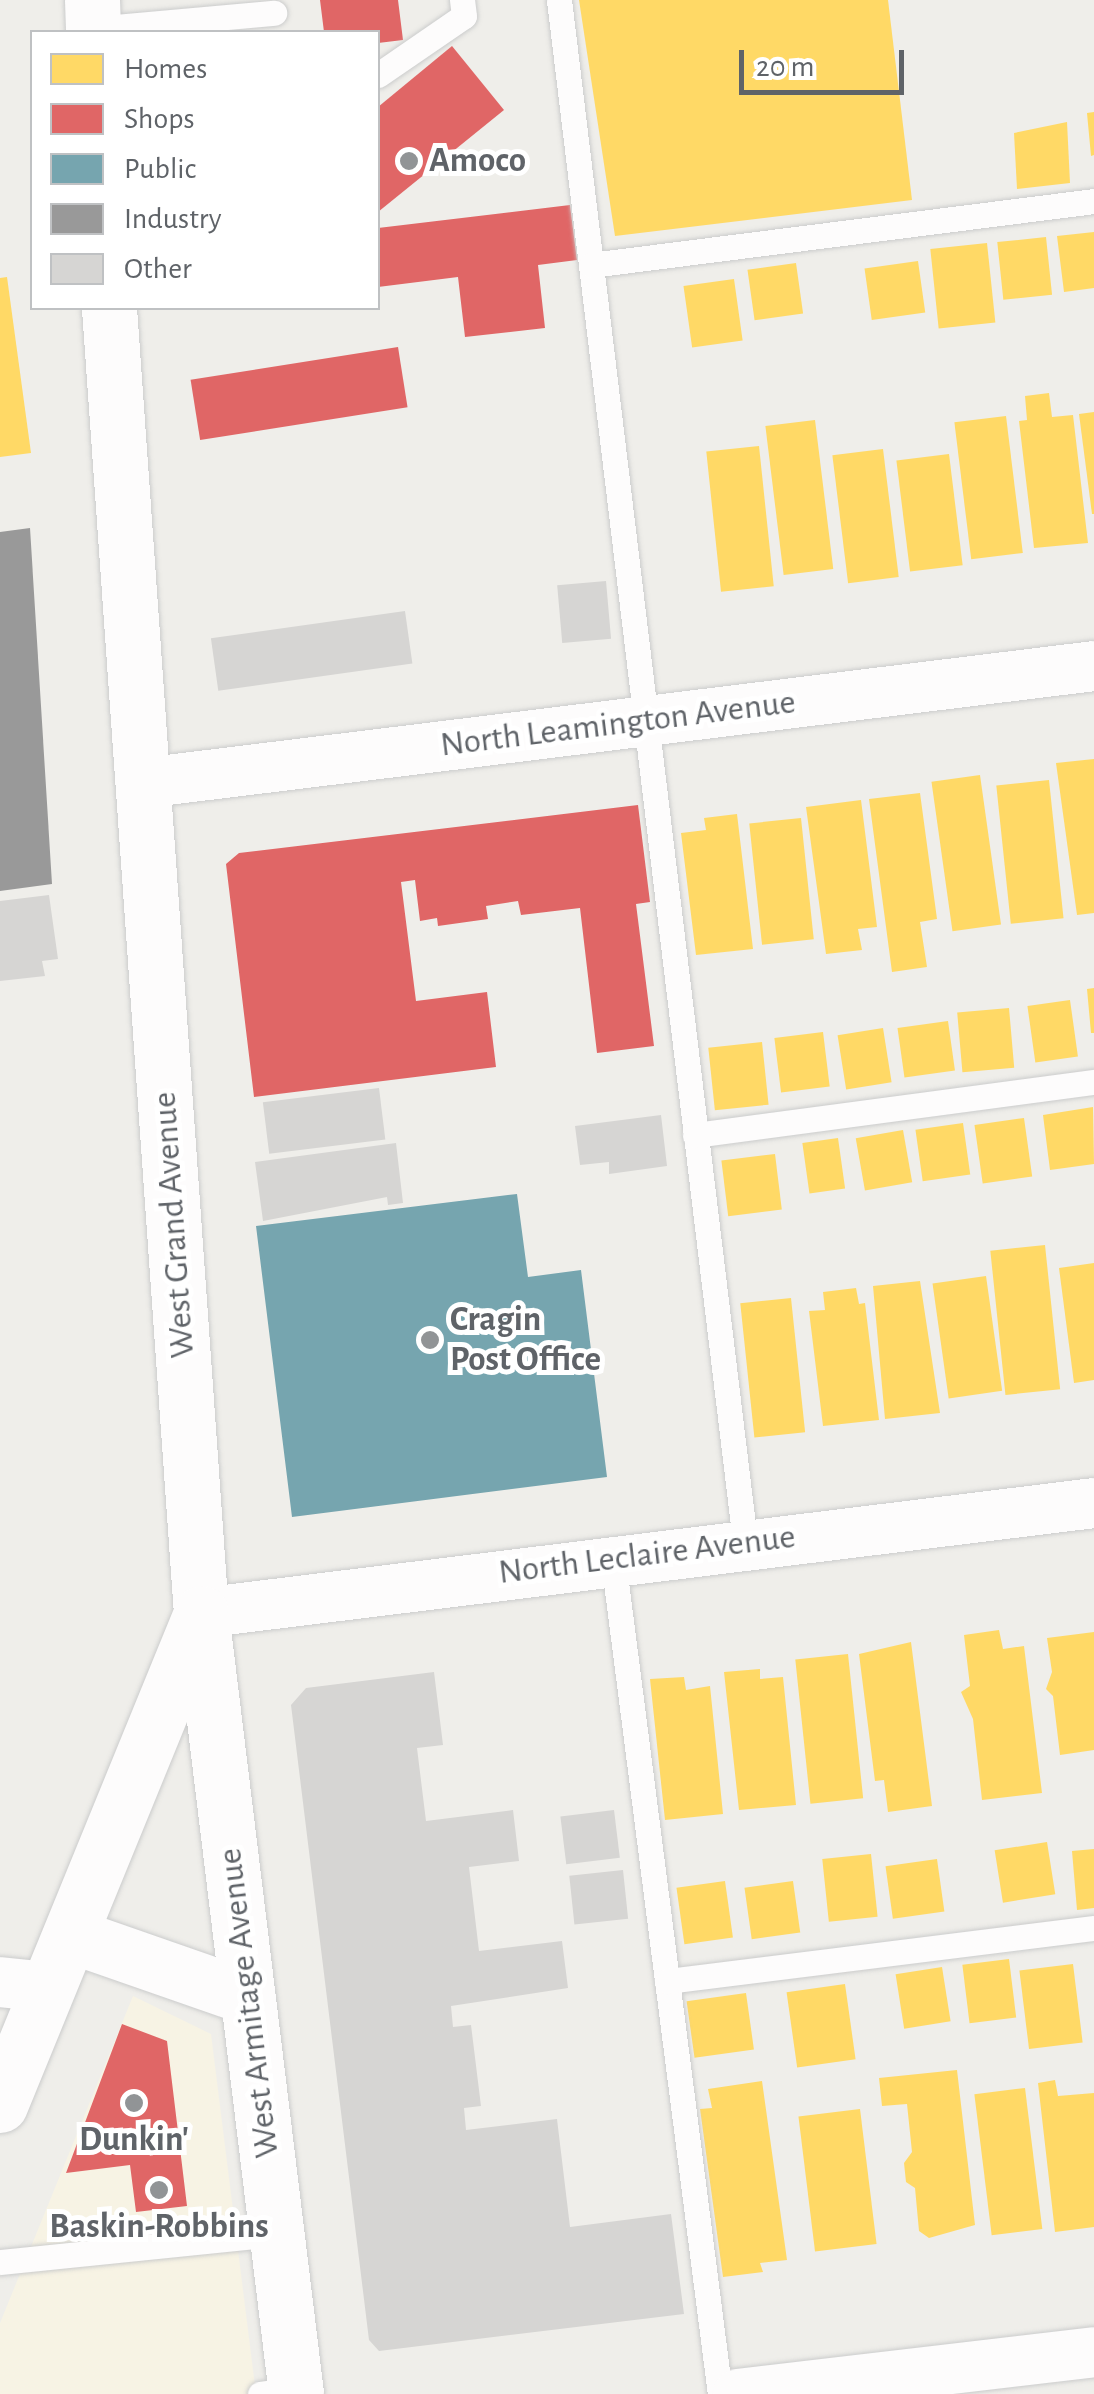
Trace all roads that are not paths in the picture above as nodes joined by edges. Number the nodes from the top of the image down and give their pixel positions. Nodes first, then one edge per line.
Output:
1 (462, 0) edge
2 (559, 0) edge
3 (274, 15) edge
4 (93, 20) edge
5 (380, 73) edge
6 (1094, 201) edge
7 (591, 265) junction
8 (109, 310) edge
9 (1094, 666) edge
10 (645, 721) junction
11 (143, 783) junction
12 (1094, 1082) edge
13 (695, 1135) junction
14 (1094, 1503) edge
15 (744, 1541) junction
16 (612, 1559) junction
17 (201, 1613) junction
18 (1094, 1928) edge
19 (70, 1935) junction
20 (667, 1981) junction
21 (24, 1984) edge
22 (248, 1996) junction
23 (0, 2105) edge
24 (277, 2234) junction
25 (0, 2262) edge
26 (1094, 2352) edge
27 (283, 2392) edge
28 (720, 2394) edge
29 (738, 2394) edge

1 - 5 lane
2 - 7 lane
3 - 4 lane
6 - 7 lane
7 - 10 lane
8 - 11 main road, West Grand Avenue
9 - 10 street, North Leamington Avenue
10 - 11 street, North Leamington Avenue
10 - 13 lane
11 - 17 main road, West Grand Avenue
12 - 13 lane
13 - 15 lane
14 - 15 street, North Leclaire Avenue
15 - 16 street, North Leclaire Avenue
16 - 17 street, North Leclaire Avenue
16 - 20 lane
17 - 19 main road, West Grand Avenue
17 - 22 main road, West Armitage Avenue
18 - 20 lane
19 - 21 main road, West Grand Avenue
19 - 22 main road
20 - 28 lane
21 - 23 main road, West Grand Avenue
22 - 24 main road, West Armitage Avenue
24 - 25 lane
24 - 27 main road, West Armitage Avenue
26 - 29 street

